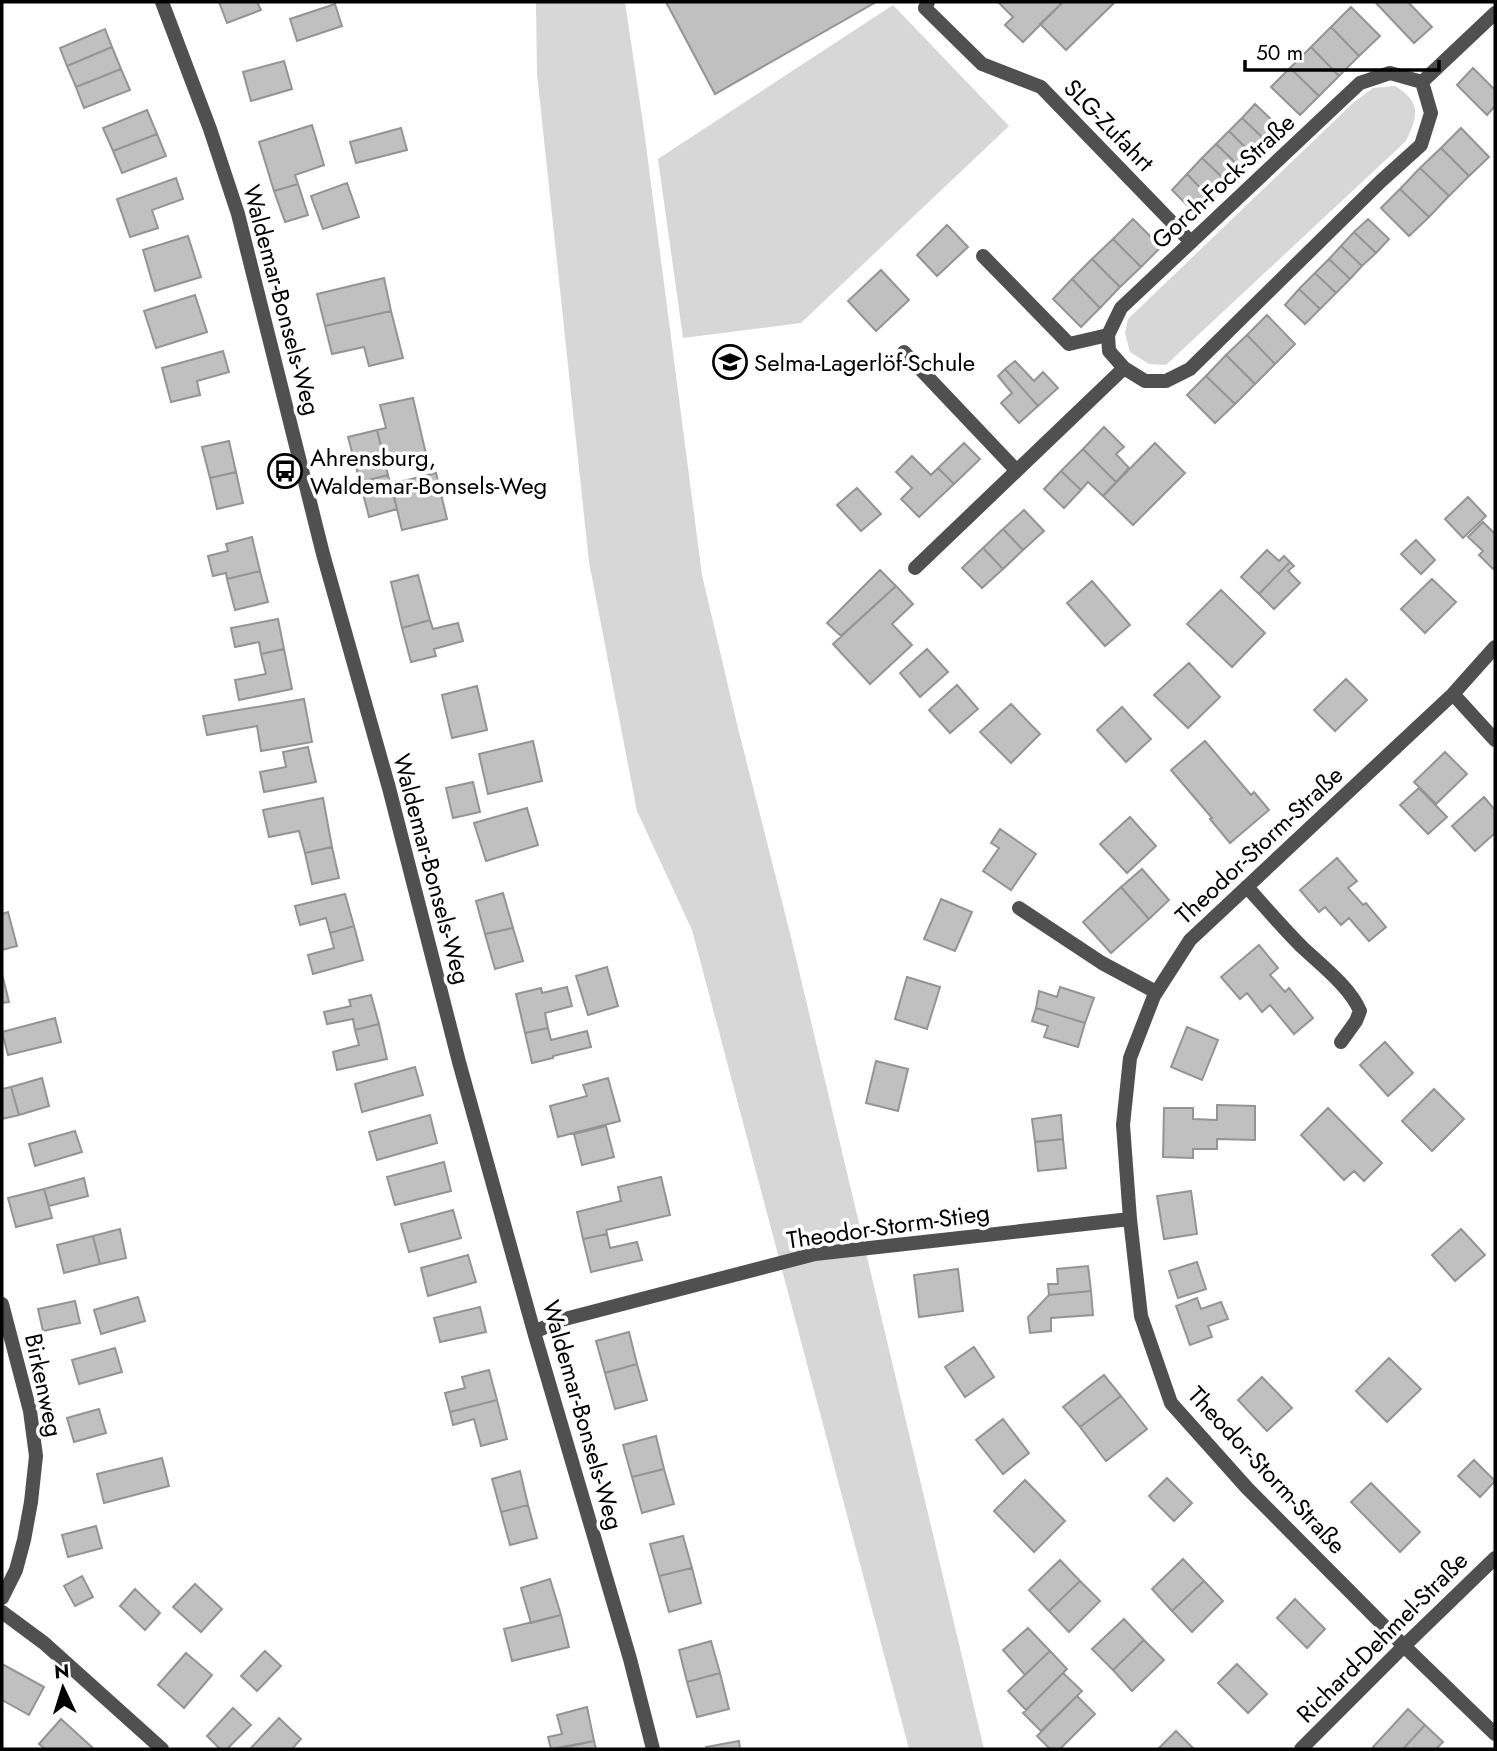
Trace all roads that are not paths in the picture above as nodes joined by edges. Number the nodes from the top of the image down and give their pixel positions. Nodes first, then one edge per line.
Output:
1 (162, 2) edge
2 (929, 2) edge
3 (1495, 13) edge
4 (1422, 82) junction
5 (1191, 242) junction
6 (984, 256) dead end
7 (1108, 335) junction
8 (904, 352) dead end
9 (1124, 368) junction
10 (1016, 470) junction
11 (915, 568) dead end
12 (1495, 647) edge
13 (1453, 694) junction
14 (1495, 740) edge
15 (1247, 887) junction
16 (1019, 908) dead end
17 (1156, 992) junction
18 (1341, 1042) dead end
19 (1130, 1219) junction
20 (2, 1304) edge
21 (534, 1332) junction
22 (1495, 1558) edge
23 (2, 1598) edge
24 (2, 1612) edge
25 (1404, 1646) junction
26 (1495, 1734) edge
27 (162, 1749) edge
28 (653, 1749) edge
29 (1301, 1749) edge

1 - 21 street, Waldemar-Bonsels-Weg
2 - 5 street, SLG-Zufahrt
3 - 4 street
4 - 5 street, Gorch-Fock-Straße
4 - 9 street
5 - 7 street, Gorch-Fock-Straße
6 - 7 street
7 - 9 street
8 - 10 street
9 - 10 street
10 - 11 street
12 - 13 street, Theodor-Storm-Straße
13 - 14 street
13 - 15 street, Theodor-Storm-Straße
15 - 17 street, Theodor-Storm-Straße
15 - 18 street
16 - 17 street
17 - 19 street, Theodor-Storm-Straße
19 - 21 street, Theodor-Storm-Stieg
19 - 25 street, Theodor-Storm-Straße
20 - 23 street, Birkenweg
21 - 28 street, Waldemar-Bonsels-Weg
22 - 25 street, Richard-Dehmel-Straße
24 - 27 street
25 - 26 street, Theodor-Storm-Straße
25 - 29 street, Richard-Dehmel-Straße

